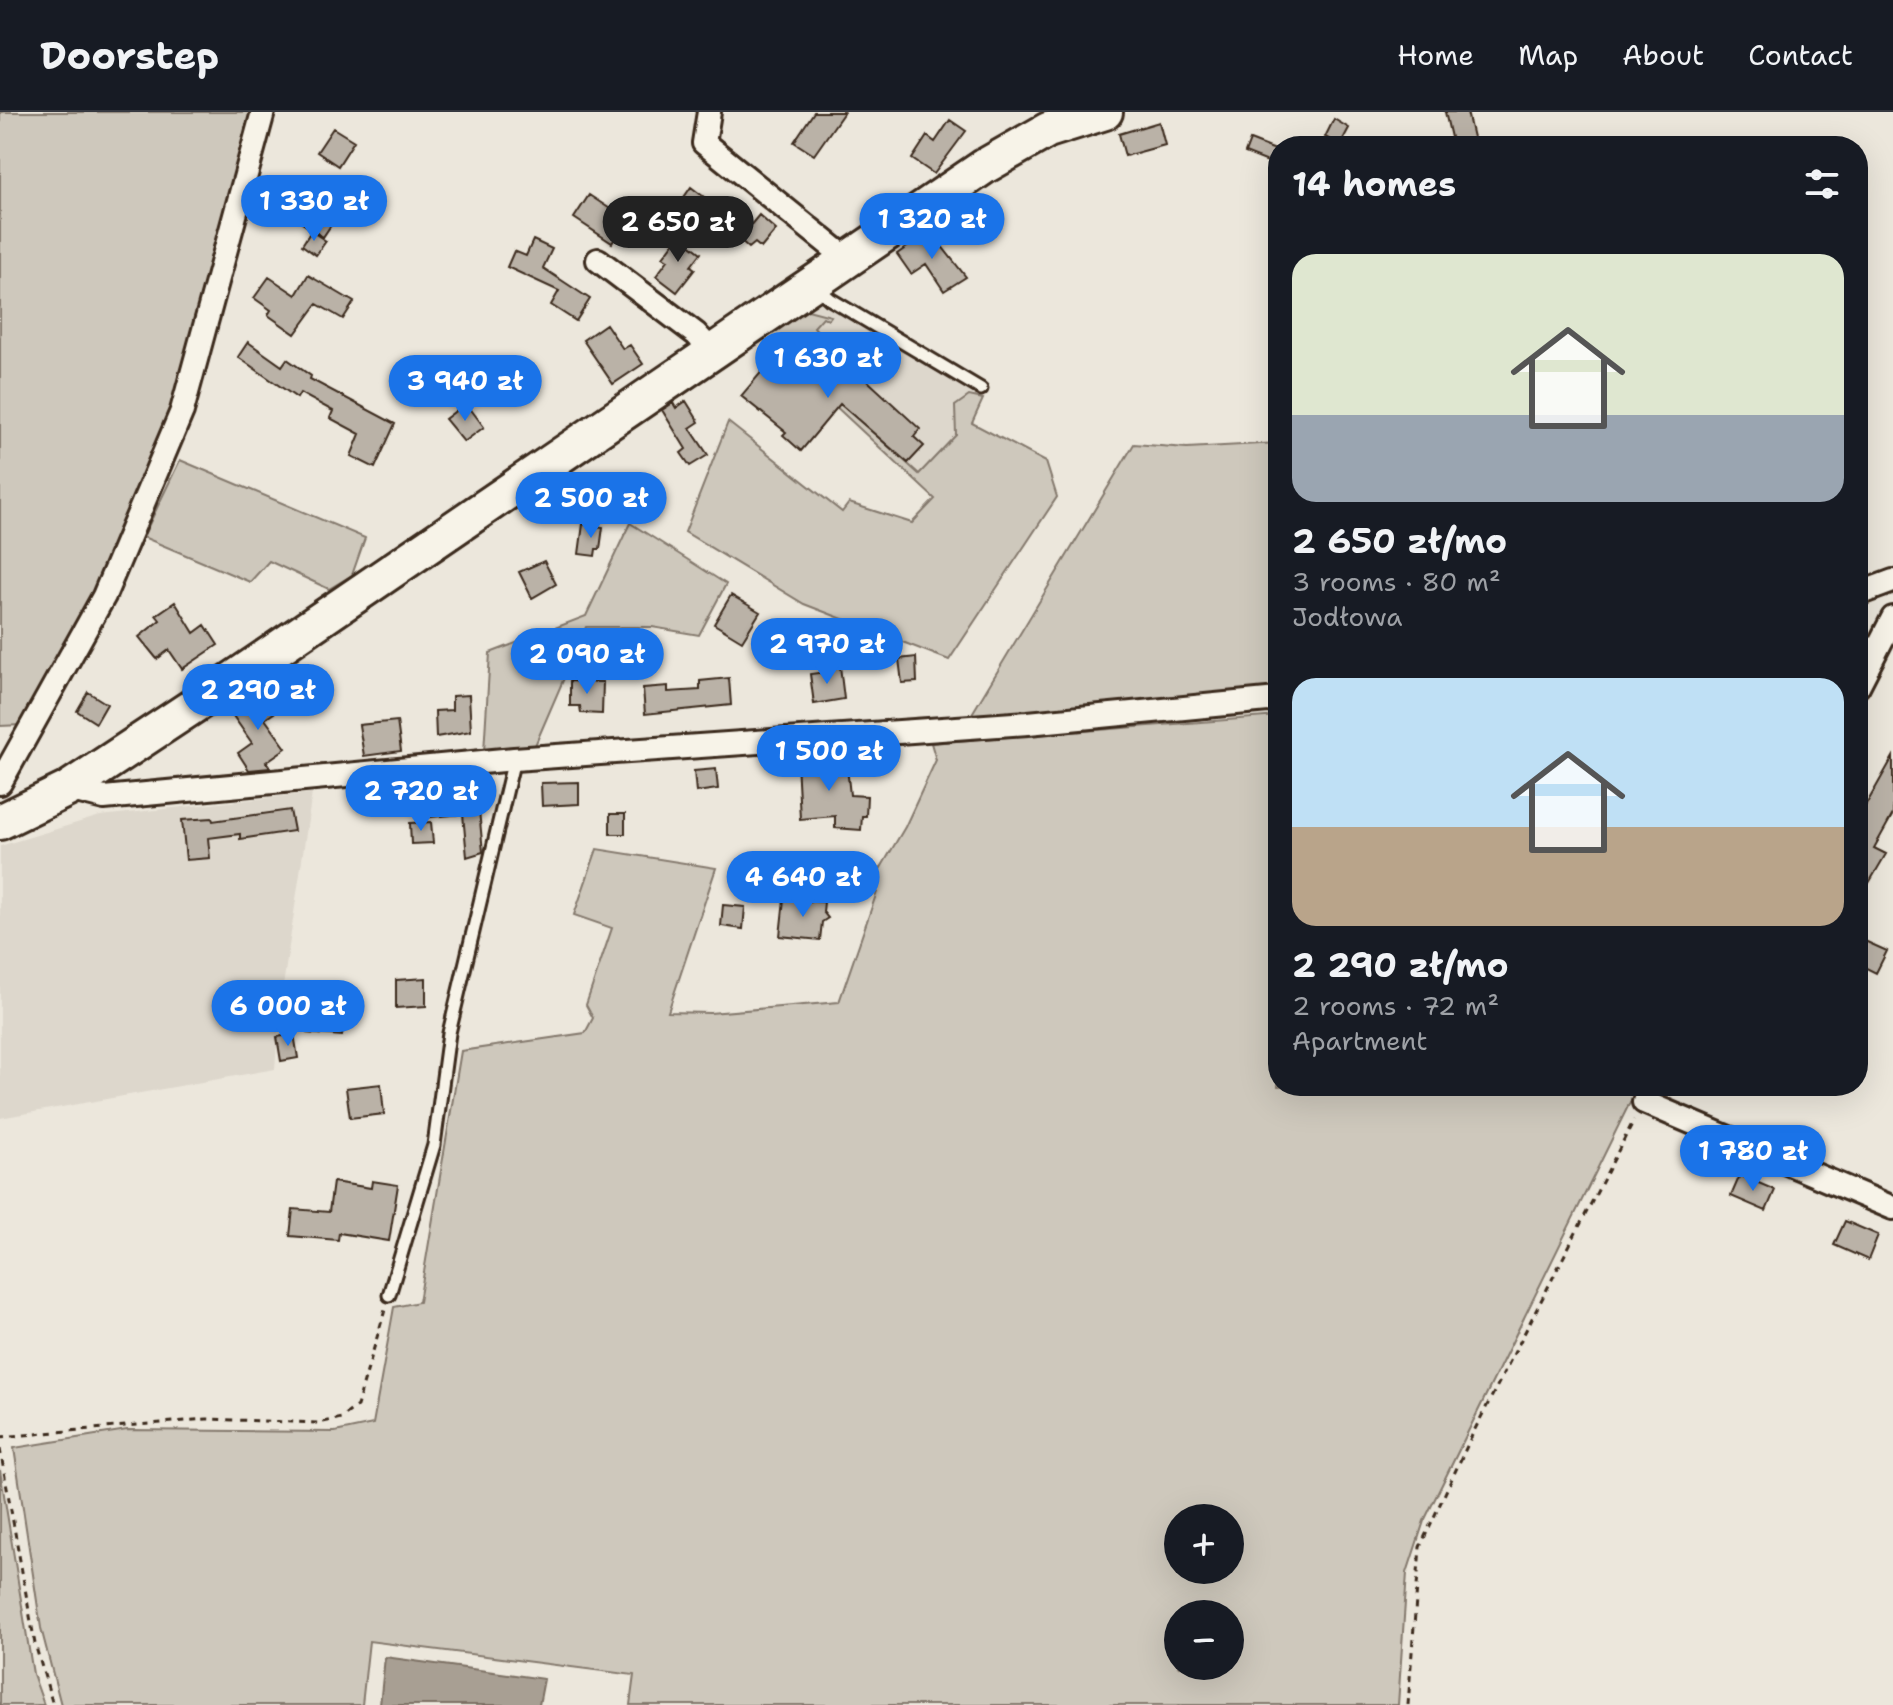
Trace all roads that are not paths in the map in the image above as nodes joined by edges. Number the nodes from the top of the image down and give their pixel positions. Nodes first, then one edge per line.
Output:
1 (263, 112) edge
2 (709, 112) edge
3 (1105, 112) edge
4 (846, 258) junction
5 (598, 260) dead end
6 (811, 282) junction
7 (712, 351) junction
8 (981, 389) dead end
9 (1893, 581) edge
10 (1868, 590) edge
11 (1893, 618) edge
12 (1868, 667) edge
13 (1268, 700) edge
14 (514, 759) junction
15 (0, 783) edge
16 (68, 789) junction
17 (0, 822) edge
18 (1652, 1096) edge
19 (1893, 1208) edge
20 (389, 1295) road end

1 - 15 street
2 - 4 street
3 - 4 main road
4 - 6 main road
5 - 7 street
6 - 7 main road
6 - 8 lane
7 - 16 main road
9 - 10 street
11 - 12 street
13 - 14 street
14 - 16 street
14 - 20 lane
16 - 17 main road
18 - 19 street

